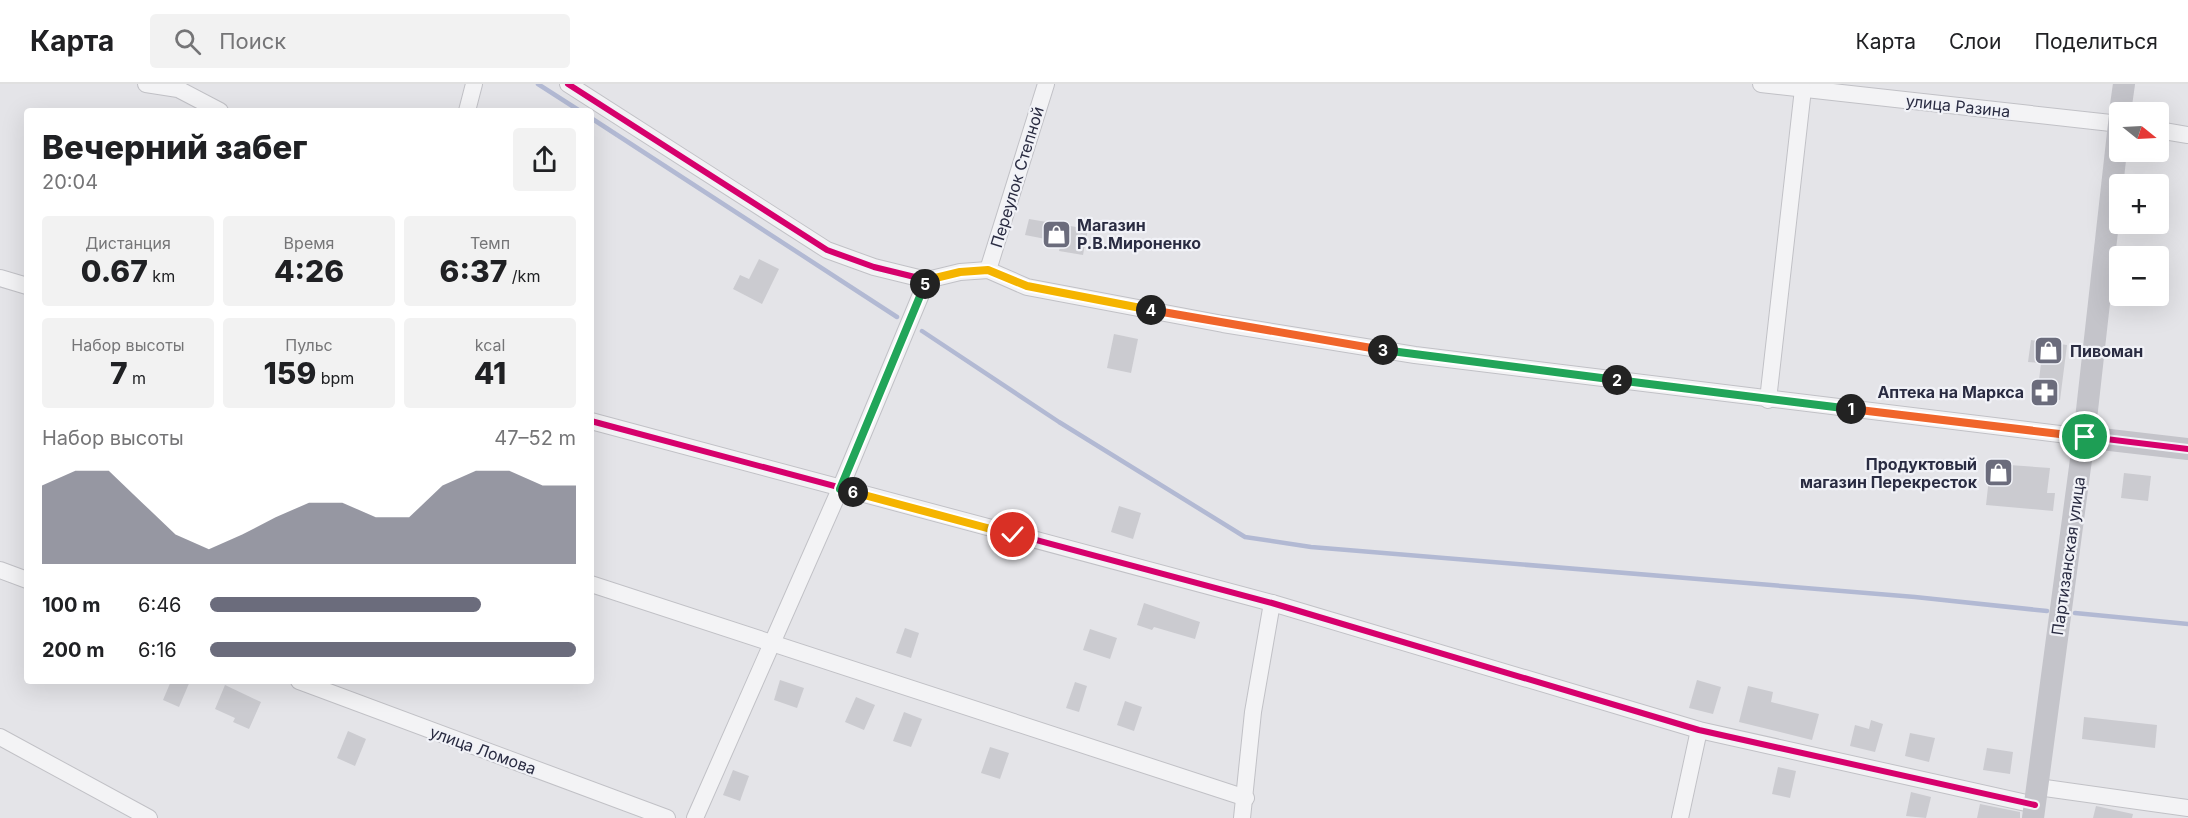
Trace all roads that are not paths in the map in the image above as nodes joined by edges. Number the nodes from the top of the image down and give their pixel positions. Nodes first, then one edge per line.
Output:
1 (146, 84) edge
2 (474, 84) edge
3 (568, 84) edge
4 (1046, 84) edge
5 (1761, 84) edge
6 (2124, 84) edge
7 (1803, 89) junction
8 (2121, 102) edge
9 (214, 108) edge
10 (468, 108) edge
11 (2109, 118) edge
12 (2169, 132) edge
13 (2188, 135) edge
14 (2114, 162) edge
15 (988, 270) junction
16 (0, 278) edge
17 (927, 280) junction
18 (24, 285) edge
19 (1768, 400) junction
20 (594, 422) edge
21 (2085, 437) junction
22 (2188, 449) edge
23 (840, 489) junction
24 (0, 570) edge
25 (24, 579) edge
26 (594, 585) edge
27 (1272, 603) junction
28 (773, 641) junction
29 (308, 684) edge
30 (1699, 730) junction
31 (0, 737) edge
32 (1246, 798) junction
33 (2035, 803) edge
34 (2188, 808) edge
35 (149, 818) edge
36 (667, 818) edge
37 (694, 818) edge
38 (1242, 818) edge
39 (1680, 818) edge

1 - 9 street
2 - 10 street
3 - 17 street
4 - 15 street, Переулок Степной
5 - 7 street, улица Разина
6 - 8 street, Партизанская улица
7 - 11 street, улица Разина
7 - 19 street
12 - 13 street
14 - 21 street, Партизанская улица
15 - 17 street
15 - 19 street
16 - 18 street
17 - 23 street
19 - 21 street
20 - 23 street
21 - 22 street
21 - 33 street, Партизанская улица
23 - 27 street
23 - 28 street
24 - 25 street
26 - 28 street
27 - 30 street
27 - 32 street
28 - 32 street
28 - 37 street
29 - 36 street, улица Ломова
30 - 33 street
30 - 39 street
31 - 35 street
32 - 38 street
33 - 34 street

